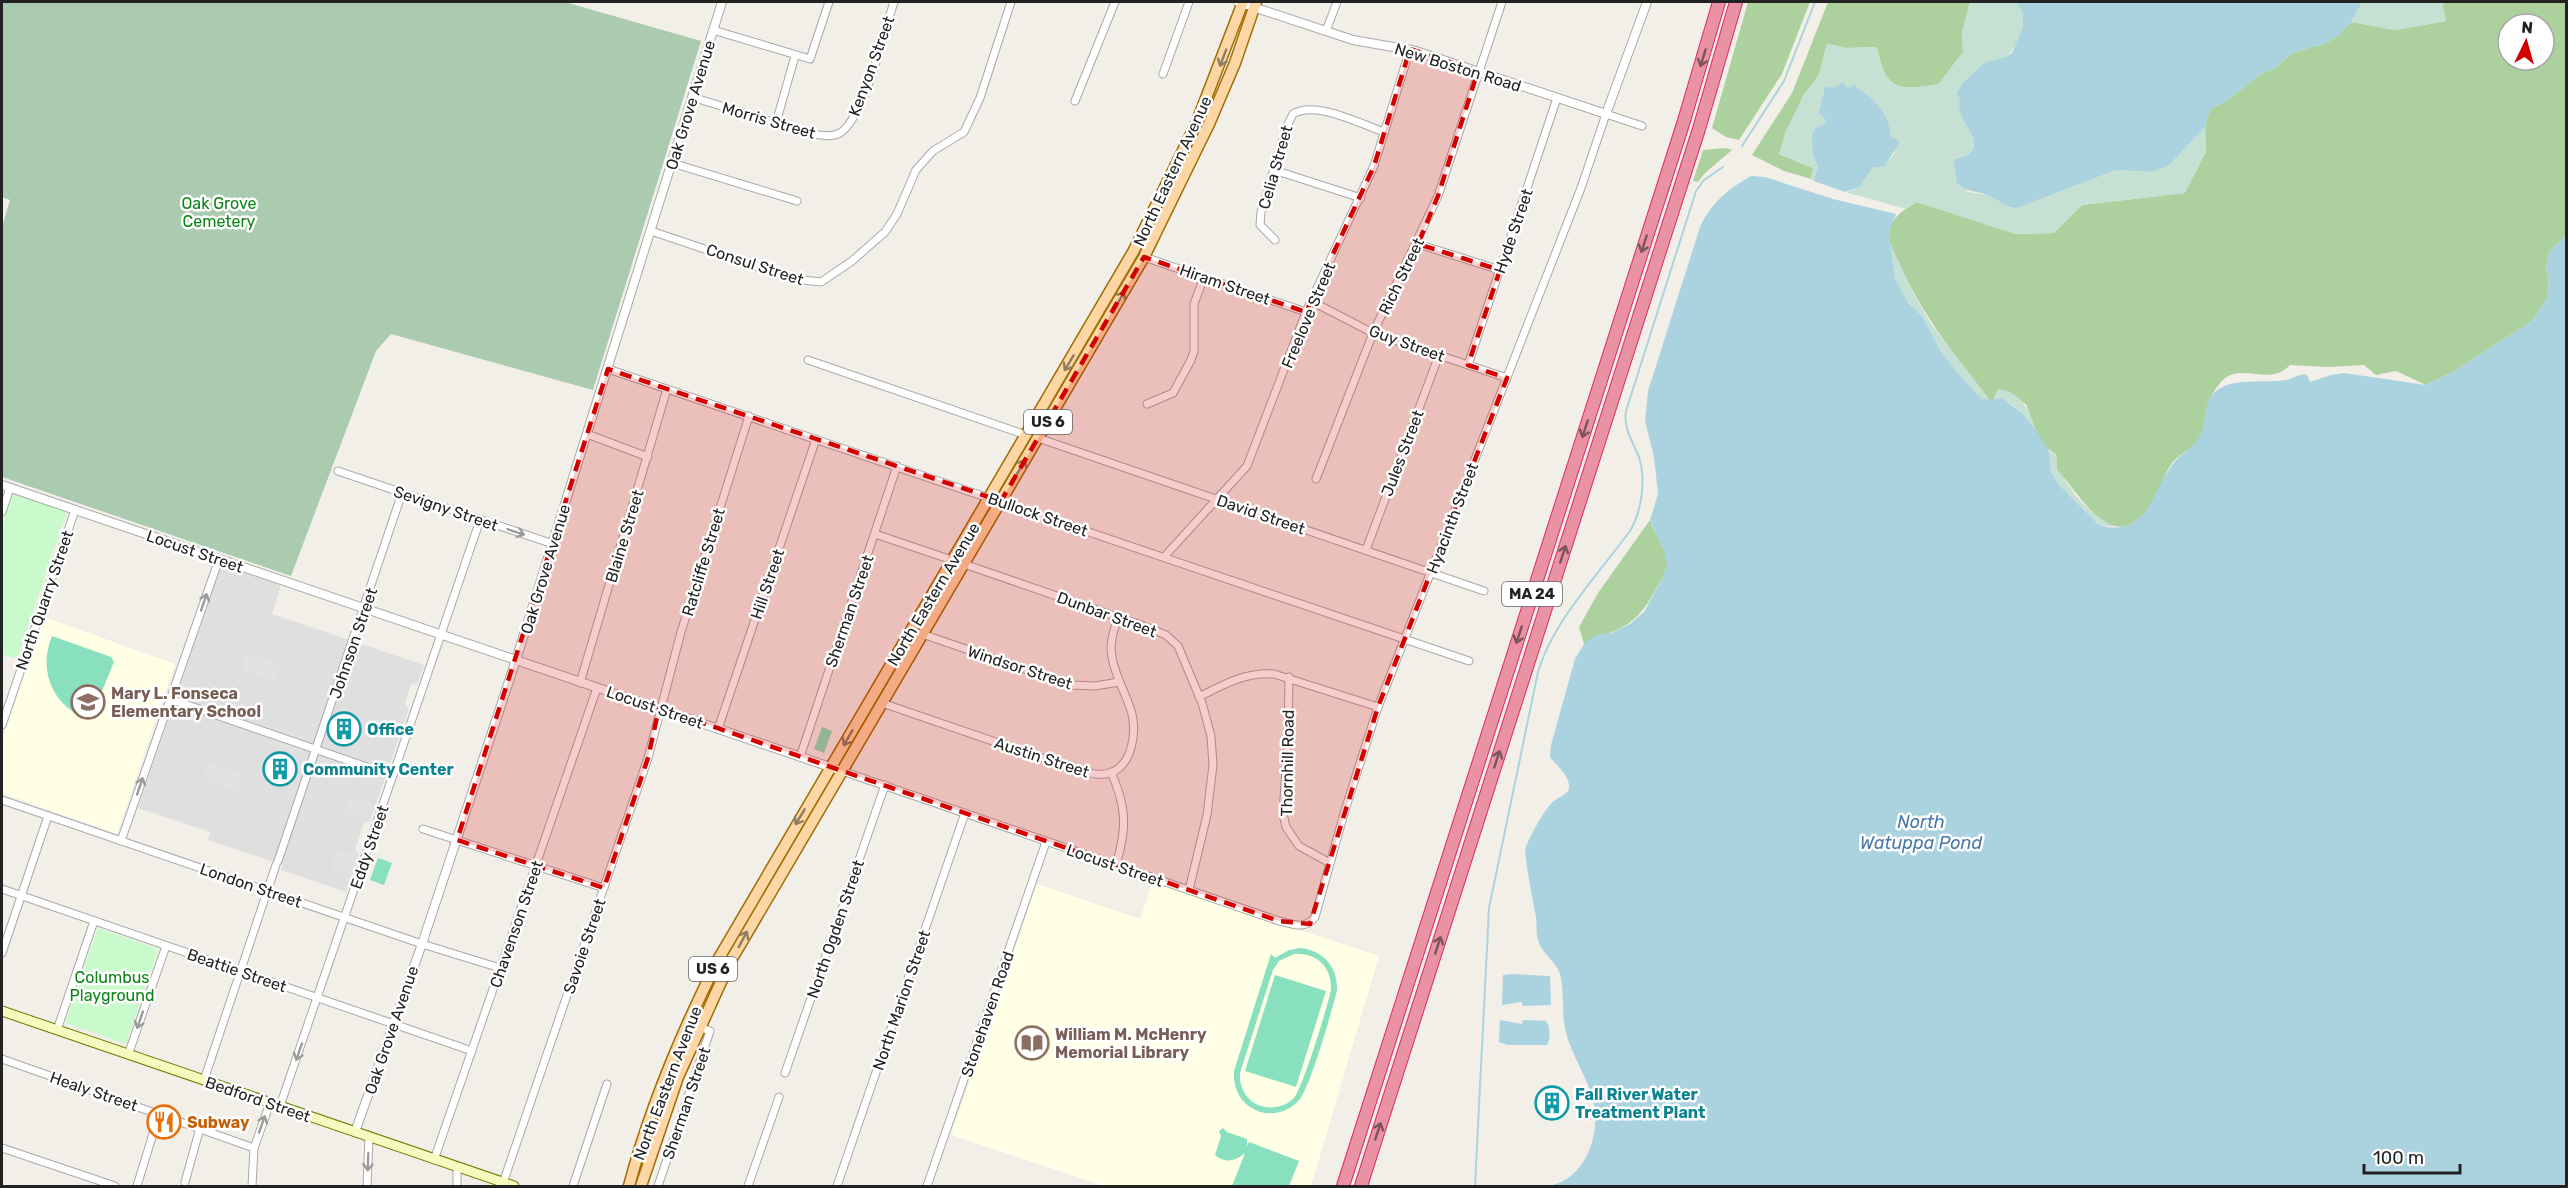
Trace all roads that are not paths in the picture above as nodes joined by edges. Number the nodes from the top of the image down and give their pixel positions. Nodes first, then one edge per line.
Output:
1 (722, 2) edge
2 (829, 2) edge
3 (894, 2) edge
4 (1011, 2) edge
5 (1115, 2) edge
6 (1189, 2) edge
7 (1241, 2) edge
8 (1337, 2) edge
9 (1502, 2) edge
10 (1647, 2) edge
11 (1719, 2) edge
12 (1736, 2) edge
13 (1255, 4) edge
14 (713, 30) junction
15 (1326, 31) junction
16 (1410, 49) junction
17 (795, 56) junction
18 (1478, 71) junction
19 (1163, 74) dead end
20 (692, 97) junction
21 (1557, 98) junction
22 (1075, 101) dead end
23 (1606, 114) junction
24 (776, 123) junction
25 (1642, 126) dead end
26 (845, 129) joint
27 (1384, 132) junction
28 (672, 163) junction
29 (1274, 170) junction
30 (1361, 198) junction
31 (796, 201) dead end
32 (651, 231) junction
33 (1275, 240) dead end
34 (1418, 244) junction
35 (1144, 257) junction
36 (1500, 270) junction
37 (1204, 277) junction
38 (1311, 301) junction
39 (1306, 312) junction
40 (1373, 333) junction
41 (1439, 355) junction
42 (808, 360) dead end
43 (1468, 365) junction
44 (608, 369) junction
45 (1507, 378) junction
46 (668, 389) junction
47 (1147, 404) dead end
48 (749, 416) junction
49 (587, 435) junction
50 (1026, 435) junction
51 (1038, 438) junction
52 (816, 439) junction
53 (648, 457) junction
54 (897, 466) junction
55 (338, 471) dead end
56 (1316, 479) dead end
57 (6, 486) edge
58 (402, 493) junction
59 (990, 497) junction
60 (1218, 499) junction
61 (1001, 501) junction
62 (75, 510) junction
63 (2, 512) edge
64 (480, 520) junction
65 (875, 534) junction
66 (553, 544) junction
67 (1366, 550) junction
68 (1164, 557) junction
69 (219, 559) junction
70 (952, 560) junction
71 (964, 564) junction
72 (1430, 574) junction
73 (1484, 591) dead end
74 (364, 609) junction
75 (1118, 617) junction
76 (441, 634) junction
77 (922, 634) junction
78 (1405, 639) junction
79 (516, 660) junction
80 (1468, 661) dead end
81 (1289, 677) junction
82 (580, 682) junction
83 (1119, 682) junction
84 (597, 688) junction
85 (1199, 697) junction
86 (2, 698) edge
87 (170, 699) junction
88 (10, 701) junction
89 (882, 703) junction
90 (1378, 707) junction
91 (659, 708) junction
92 (2, 725) edge
93 (718, 729) junction
94 (316, 750) junction
95 (800, 757) junction
96 (830, 767) junction
97 (842, 771) junction
98 (1111, 772) junction
99 (393, 776) junction
100 (885, 785) junction
101 (2, 800) edge
102 (965, 813) junction
103 (48, 816) junction
104 (423, 829) dead end
105 (457, 840) junction
106 (121, 841) junction
107 (1046, 842) junction
108 (1330, 863) junction
109 (1116, 865) junction
110 (536, 866) junction
111 (604, 888) junction
112 (2, 890) edge
113 (1189, 890) junction
114 (268, 891) junction
115 (21, 896) junction
116 (345, 918) junction
117 (94, 921) junction
118 (1308, 924) joint
119 (422, 944) junction
120 (166, 946) junction
121 (2, 953) edge
122 (500, 968) junction
123 (241, 972) junction
124 (318, 998) junction
125 (2, 1011) edge
126 (394, 1024) junction
127 (699, 1027) junction
128 (57, 1030) junction
129 (472, 1051) junction
130 (128, 1055) junction
131 (2, 1059) edge
132 (785, 1073) dead end
133 (204, 1080) junction
134 (607, 1084) dead end
135 (779, 1097) dead end
136 (270, 1102) junction
137 (280, 1106) junction
138 (159, 1114) junction
139 (200, 1128) junction
140 (355, 1132) junction
141 (369, 1137) junction
142 (2, 1148) edge
143 (254, 1148) junction
144 (434, 1160) junction
145 (457, 1167) junction
146 (91, 1178) junction
147 (185, 1182) dead end
148 (503, 1183) junction
149 (88, 1186) edge
150 (115, 1186) edge
151 (137, 1186) edge
152 (252, 1186) edge
153 (367, 1186) edge
154 (457, 1186) edge
155 (514, 1186) edge
156 (573, 1186) edge
157 (629, 1186) edge
158 (641, 1186) edge
159 (658, 1186) edge
160 (748, 1186) edge
161 (837, 1186) edge
162 (927, 1186) edge
163 (1343, 1186) edge
164 (1361, 1186) edge

1 - 14 street, Oak Grove Avenue
2 - 17 street
3 - 26 street, Kenyon Street
4 - 32 street, Consul Street
5 - 22 street
6 - 19 street
7 - 13 street, New Boston Road
7 -> 50 main road, North Eastern Avenue / US 6
8 - 15 street
9 - 18 street, Rich Street
10 - 23 street
11 -> 163 highway, MA 24
164 -> 12 highway, MA 24
13 - 15 street, New Boston Road
13 - 35 main road, North Eastern Avenue / US 6
14 - 17 street
14 - 20 street, Oak Grove Avenue
15 - 16 street, New Boston Road
16 - 18 street, New Boston Road
16 - 27 street, Freelove Street
17 - 24 street
18 - 21 street, New Boston Road
18 - 34 street, Rich Street
20 - 24 street, Morris Street
20 - 28 street, Oak Grove Avenue
21 - 23 street, New Boston Road
21 - 36 street, Hyde Street
23 - 25 street, New Boston Road
23 - 45 street, Hyacinth Street
24 - 26 street, Morris Street
27 - 29 street, Celia Street
27 - 30 street, Freelove Street
28 - 31 street
28 - 32 street, Oak Grove Avenue
29 - 30 street
29 - 33 street, Celia Street
30 - 38 street, Freelove Street
32 - 44 street, Oak Grove Avenue
34 - 36 street
34 - 40 street, Rich Street
35 - 37 street, Hiram Street
51 -> 35 main road, North Eastern Avenue / US 6
36 - 43 street, Hyde Street
37 - 39 street, Hiram Street
37 - 47 street
38 - 39 street, Freelove Street
38 - 40 street, Guy Street
39 - 60 street, Freelove Street
40 - 41 street, Guy Street
40 - 56 street, Rich Street
41 - 43 street, Guy Street
41 - 67 street, Jules Street
42 - 50 street
43 - 45 street, Guy Street
44 - 46 street, Bullock Street
44 - 49 street, Oak Grove Avenue
45 - 72 street, Hyacinth Street
46 - 48 street, Bullock Street
46 - 53 street, Blaine Street
48 - 52 street, Bullock Street
48 - 91 street, Ratcliffe Street
49 - 53 street
49 - 66 street, Oak Grove Avenue
50 - 59 main road, North Eastern Avenue / US 6
51 - 60 street, David Street
61 -> 51 main road, North Eastern Avenue / US 6
52 - 54 street, Bullock Street
52 - 93 street, Hill Street
53 - 82 street, Blaine Street
54 - 59 street, Bullock Street
54 - 65 street, Sherman Street
55 - 58 street, Sevigny Street
57 - 62 street, Locust Street
57 - 63 street
58 - 64 street, Sevigny Street
58 - 74 street, Johnson Street
59 - 61 street, Bullock Street
59 - 70 main road, North Eastern Avenue / US 6
60 - 67 street, David Street
60 - 68 street, Freelove Street
61 - 68 street, Bullock Street
61 - 71 main road, North Eastern Avenue / US 6
62 - 69 street, Locust Street
62 - 88 street, North Quarry Street
64 -> 66 street, Sevigny Street
64 - 76 street, Eddy Street
65 - 70 street
65 - 95 street, Sherman Street
66 - 79 street, Oak Grove Avenue
67 - 72 street, David Street
68 - 78 street, Bullock Street
69 - 74 street, Locust Street
87 -> 69 street
70 -> 96 main road, North Eastern Avenue / US 6
71 - 75 street, Dunbar Street
71 - 77 main road, North Eastern Avenue / US 6
72 - 73 street, David Street
72 - 78 street, Hyacinth Street
74 - 76 street, Locust Street
74 - 94 street, Johnson Street
75 - 83 street, Austin Street
75 - 85 street, Dunbar Street
76 - 79 street, Locust Street
76 - 99 street, Eddy Street
77 - 83 street, Windsor Street
77 - 89 main road, North Eastern Avenue / US 6
78 - 80 street, Bullock Street
78 - 90 street, Hyacinth Street
79 - 82 street, Locust Street
79 - 105 street, Oak Grove Avenue
81 - 85 street
81 - 90 street
81 - 108 street, Thornhill Road
82 - 84 street, Locust Street
83 - 98 street, Austin Street
84 - 91 street, Locust Street
84 - 110 street, Chavenson Street
85 - 113 street, Dunbar Street
86 - 88 street
87 - 94 street
106 -> 87 street
88 - 92 street, North Quarry Street
89 - 97 main road, North Eastern Avenue / US 6
89 - 98 street, Austin Street
90 - 108 street, Hyacinth Street
91 - 93 street, Locust Street
91 - 111 street, Savoie Street
93 - 95 street, Locust Street
94 - 99 street
94 - 114 street, Johnson Street
95 - 96 street, Locust Street
96 - 97 street, Locust Street
96 -> 157 main road, North Eastern Avenue / US 6
97 - 100 street, Locust Street
127 -> 97 main road, North Eastern Avenue / US 6
98 - 109 street
99 - 116 street, Eddy Street
100 - 102 street, Locust Street
100 - 132 street, North Ogden Street
101 - 103 street, London Street
102 - 107 street, Locust Street
102 - 161 street, North Marion Street
103 - 106 street, London Street
103 - 115 street
104 - 105 street
105 - 110 street
105 - 119 street, Oak Grove Avenue
106 - 114 street, London Street
107 - 109 street, Locust Street
107 - 162 street, Stonehaven Road
108 - 118 street, Hyacinth Street
109 - 113 street, Locust Street
110 - 111 street
110 - 122 street, Chavenson Street
111 - 148 street, Savoie Street
112 - 115 street, Beattie Street
113 - 118 street, Locust Street
114 - 116 street, London Street
114 - 123 street, Johnson Street
115 - 117 street, Beattie Street
115 - 121 street
116 - 119 street, London Street
116 - 124 street, Eddy Street
117 - 120 street, Beattie Street
117 - 128 street
119 - 122 street, London Street
119 - 126 street, Oak Grove Avenue
120 - 123 street, Beattie Street
120 -> 130 street
122 - 129 street, Chavenson Street
123 - 124 street, Beattie Street
123 - 133 street, Johnson Street
124 - 126 street, Beattie Street
124 -> 137 street, Eddy Street
125 - 128 main road, Bedford Street
126 - 129 street, Beattie Street
126 - 140 street, Oak Grove Avenue
127 - 158 main road, North Eastern Avenue / US 6
127 - 159 street, Sherman Street
128 - 130 main road, Bedford Street
129 - 144 street, Chavenson Street
130 - 133 main road, Bedford Street
131 - 138 street, Healy Street
133 - 136 main road, Bedford Street
134 - 156 street
135 - 160 street
136 - 137 main road, Bedford Street
143 -> 136 street
137 - 140 main road, Bedford Street
138 - 139 street, Healy Street
138 - 151 street
139 - 143 street, Healy Street
139 - 147 street
140 - 141 main road, Bedford Street
141 - 144 main road, Bedford Street
141 -> 153 street
142 - 146 street
143 - 152 street
144 - 145 main road, Bedford Street
145 - 148 main road, Bedford Street
145 - 154 street
146 - 149 street
146 - 150 street
148 - 155 main road, Bedford Street

